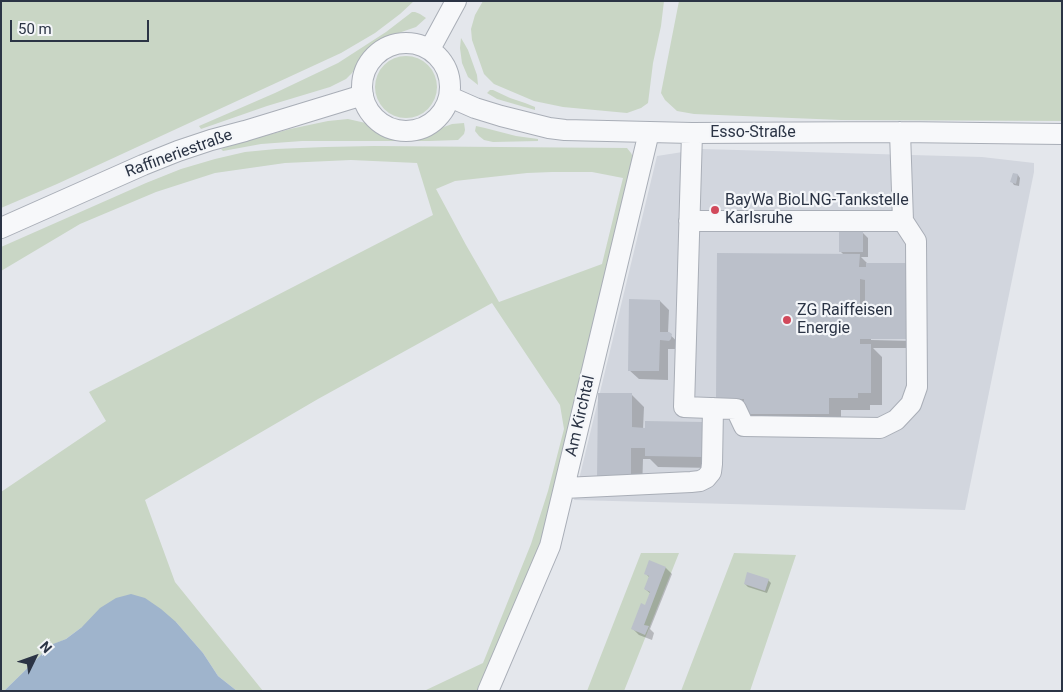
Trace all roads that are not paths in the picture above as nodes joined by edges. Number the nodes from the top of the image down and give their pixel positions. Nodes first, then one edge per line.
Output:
1 (456, 1) edge
2 (430, 49) junction
3 (363, 95) junction
4 (450, 97) junction
5 (649, 132) junction
6 (900, 132) junction
7 (692, 133) junction
8 (1062, 134) edge
9 (689, 221) junction
10 (903, 221) junction
11 (1, 228) edge
12 (713, 408) junction
13 (564, 488) junction
14 (488, 691) edge

1 - 2 street
2 - 3 street
2 - 4 street
3 - 4 street
3 - 11 street, Raffineriestraße
4 - 5 street, Esso-Straße
5 - 7 street, Esso-Straße
5 - 13 street, Am Kirchtal
6 - 7 street, Esso-Straße
6 - 8 street, Esso-Straße
6 - 10 street
7 - 9 street
9 - 10 street
9 - 12 street
10 - 12 street
12 - 13 street
13 - 14 street, Am Kirchtal

